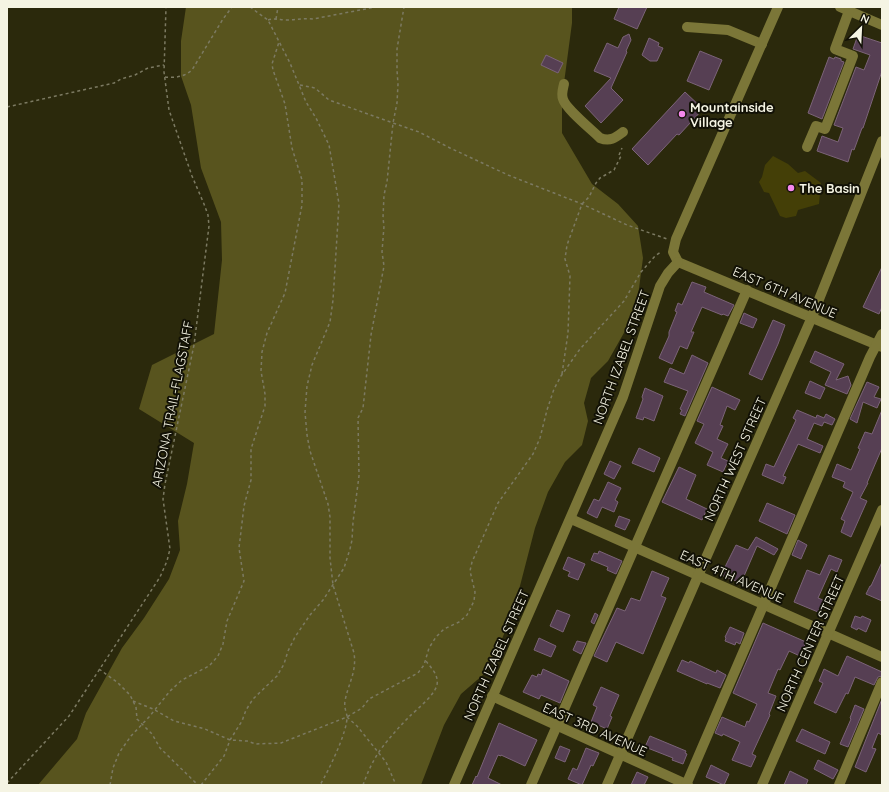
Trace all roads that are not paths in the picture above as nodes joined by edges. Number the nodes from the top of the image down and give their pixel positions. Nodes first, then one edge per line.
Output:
1 (778, 7) edge
2 (845, 9) edge
3 (882, 25) edge
4 (687, 27) dead end
5 (762, 44) junction
6 (564, 84) dead end
7 (623, 132) dead end
8 (882, 142) edge
9 (807, 147) dead end
10 (678, 262) junction
11 (746, 290) junction
12 (812, 317) junction
13 (882, 334) edge
14 (879, 346) edge
15 (882, 510) edge
16 (571, 519) junction
17 (635, 547) junction
18 (698, 576) junction
19 (763, 604) junction
20 (828, 634) junction
21 (882, 657) edge
22 (882, 682) edge
23 (492, 696) junction
24 (557, 726) junction
25 (621, 755) junction
26 (454, 785) edge
27 (532, 785) edge
28 (607, 785) edge
29 (686, 785) edge
30 (762, 785) edge
31 (839, 785) edge

1 - 5 street
2 - 3 street
2 - 9 street
4 - 5 street
5 - 10 street
6 - 7 street
8 - 12 street, NORTH WEST STREET
10 - 11 street, EAST 6TH AVENUE
10 - 16 street, NORTH IZABEL STREET
11 - 12 street, EAST 6TH AVENUE
11 - 17 street
12 - 14 street, EAST 6TH AVENUE
12 - 18 street, NORTH WEST STREET
13 - 14 street
14 - 19 street
15 - 20 street, NORTH CENTER STREET
16 - 17 street, EAST 4TH AVENUE
16 - 23 street, NORTH IZABEL STREET
17 - 18 street, EAST 4TH AVENUE
17 - 24 street
18 - 19 street, EAST 4TH AVENUE
18 - 25 street, NORTH WEST STREET
19 - 20 street, EAST 4TH AVENUE
19 - 29 street
20 - 21 street, EAST 4TH AVENUE
20 - 30 street, NORTH CENTER STREET
22 - 31 street
23 - 24 street, EAST 3RD AVENUE
23 - 26 street, NORTH IZABEL STREET
24 - 25 street, EAST 3RD AVENUE
24 - 27 street
25 - 28 street, NORTH WEST STREET
25 - 29 street, EAST 3RD AVENUE

